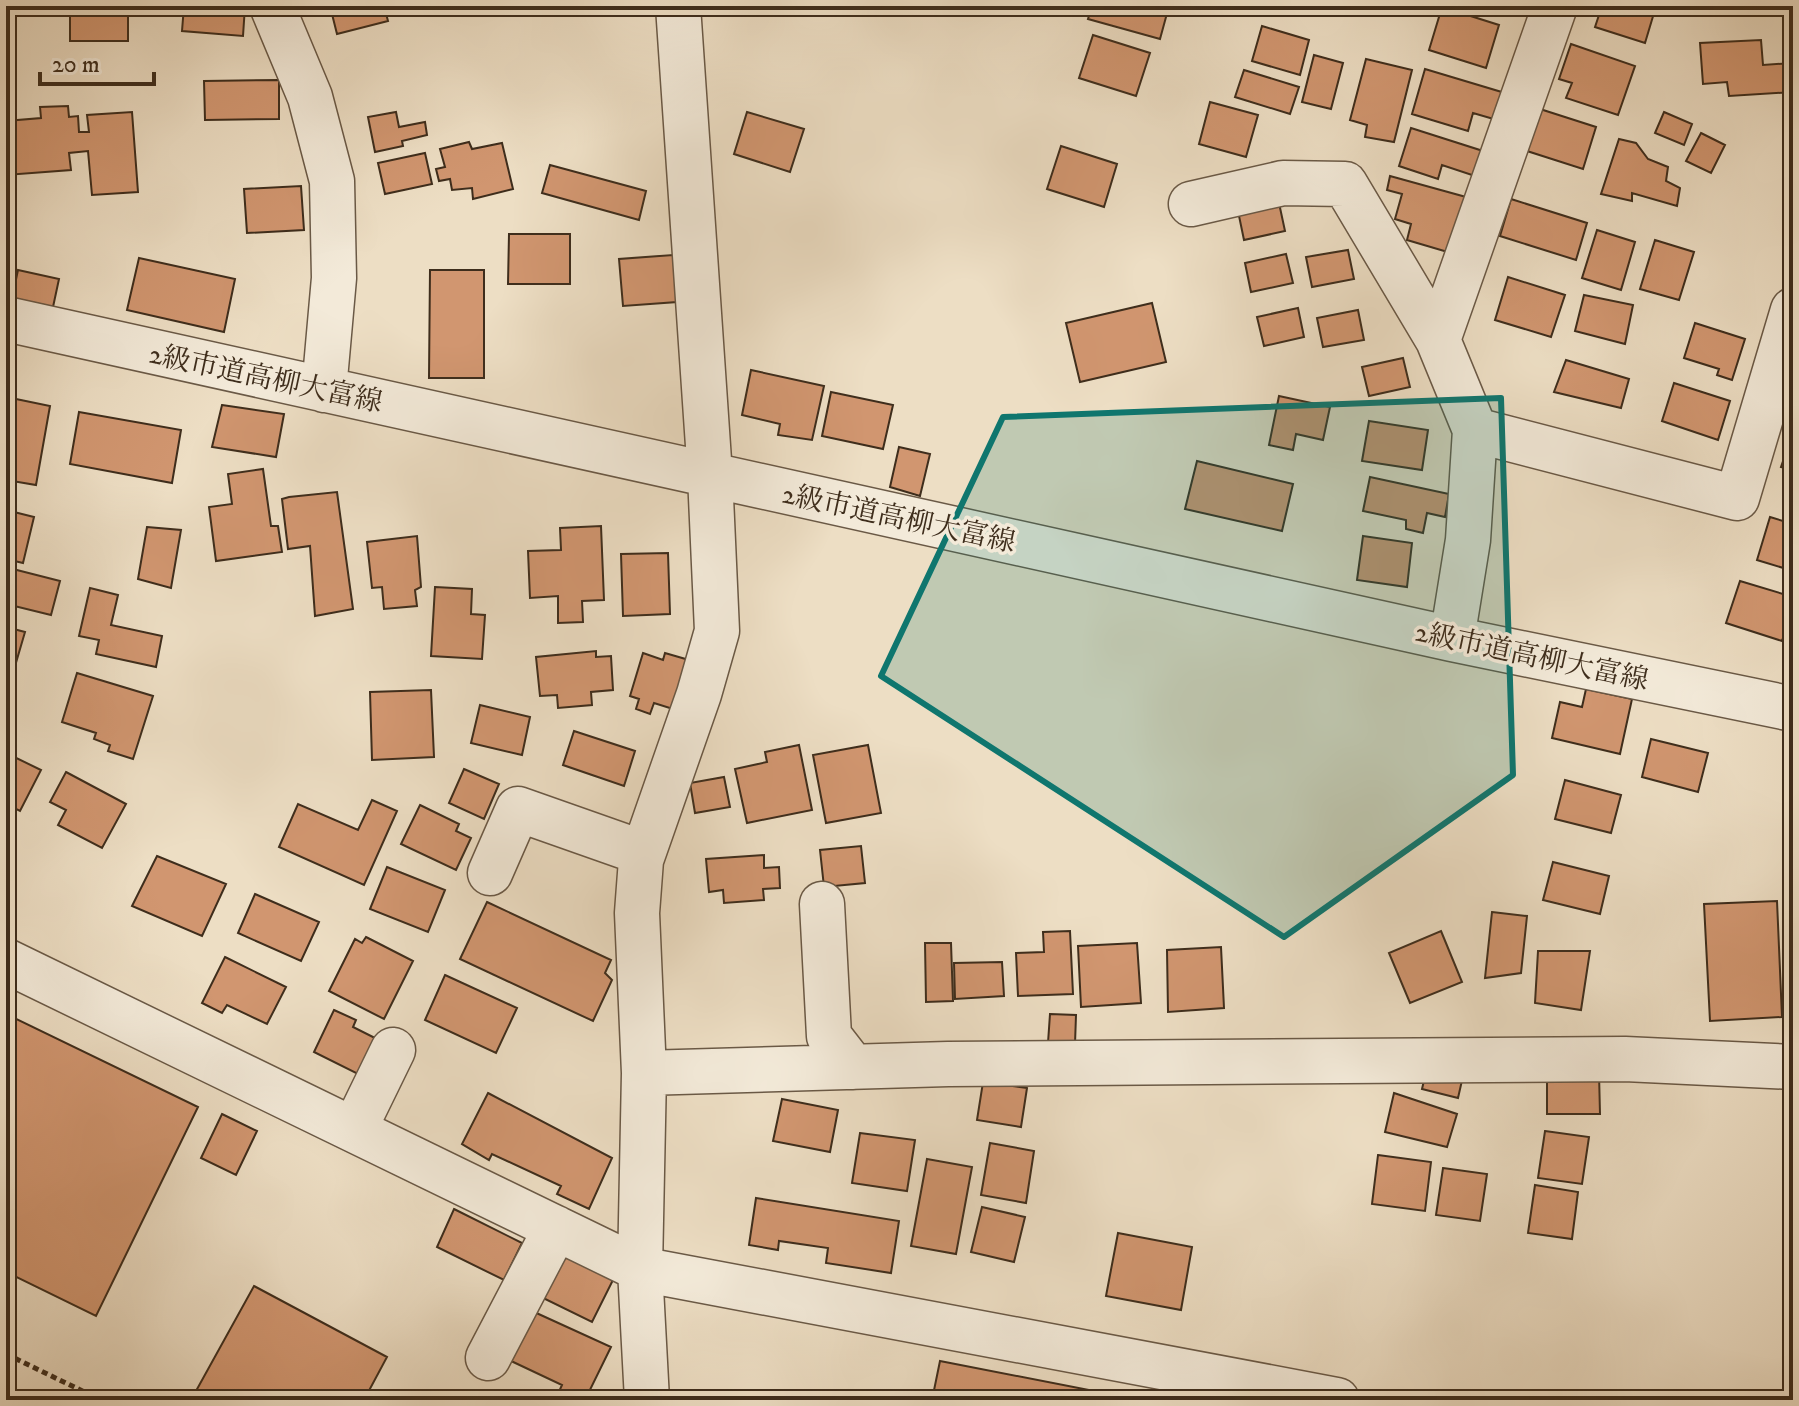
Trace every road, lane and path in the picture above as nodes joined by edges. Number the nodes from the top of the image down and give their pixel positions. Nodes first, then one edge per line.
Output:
1 (272, 6) edge
2 (678, 6) edge
3 (1555, 6) edge
4 (1191, 204) dead end
5 (1793, 310) edge
6 (6, 319) edge
7 (1438, 340) junction
8 (324, 390) junction
9 (1475, 430) junction
10 (710, 475) junction
11 (1452, 639) junction
12 (1793, 709) edge
13 (643, 853) junction
14 (490, 873) dead end
15 (822, 904) dead end
16 (6, 961) edge
17 (393, 1050) dead end
18 (853, 1067) junction
19 (1793, 1067) edge
20 (644, 1073) junction
21 (354, 1130) junction
22 (556, 1228) junction
23 (640, 1269) junction
24 (6, 1354) edge
25 (488, 1358) dead end
26 (101, 1400) edge
27 (647, 1400) edge
28 (1337, 1400) edge

1 - 8 street
2 - 10 street
3 - 7 street
4 - 7 street
5 - 9 street
6 - 8 street, 2級市道高柳大富線
7 - 9 street
8 - 10 street, 2級市道高柳大富線
9 - 11 street
10 - 11 street, 2級市道高柳大富線
10 - 13 street
11 - 12 street, 2級市道高柳大富線
13 - 14 street
13 - 20 street
15 - 18 street
16 - 21 street
17 - 21 street
18 - 19 street
18 - 20 street
20 - 23 street
21 - 22 street
22 - 23 street
22 - 25 street
23 - 27 street
23 - 28 street
24 - 26 path

